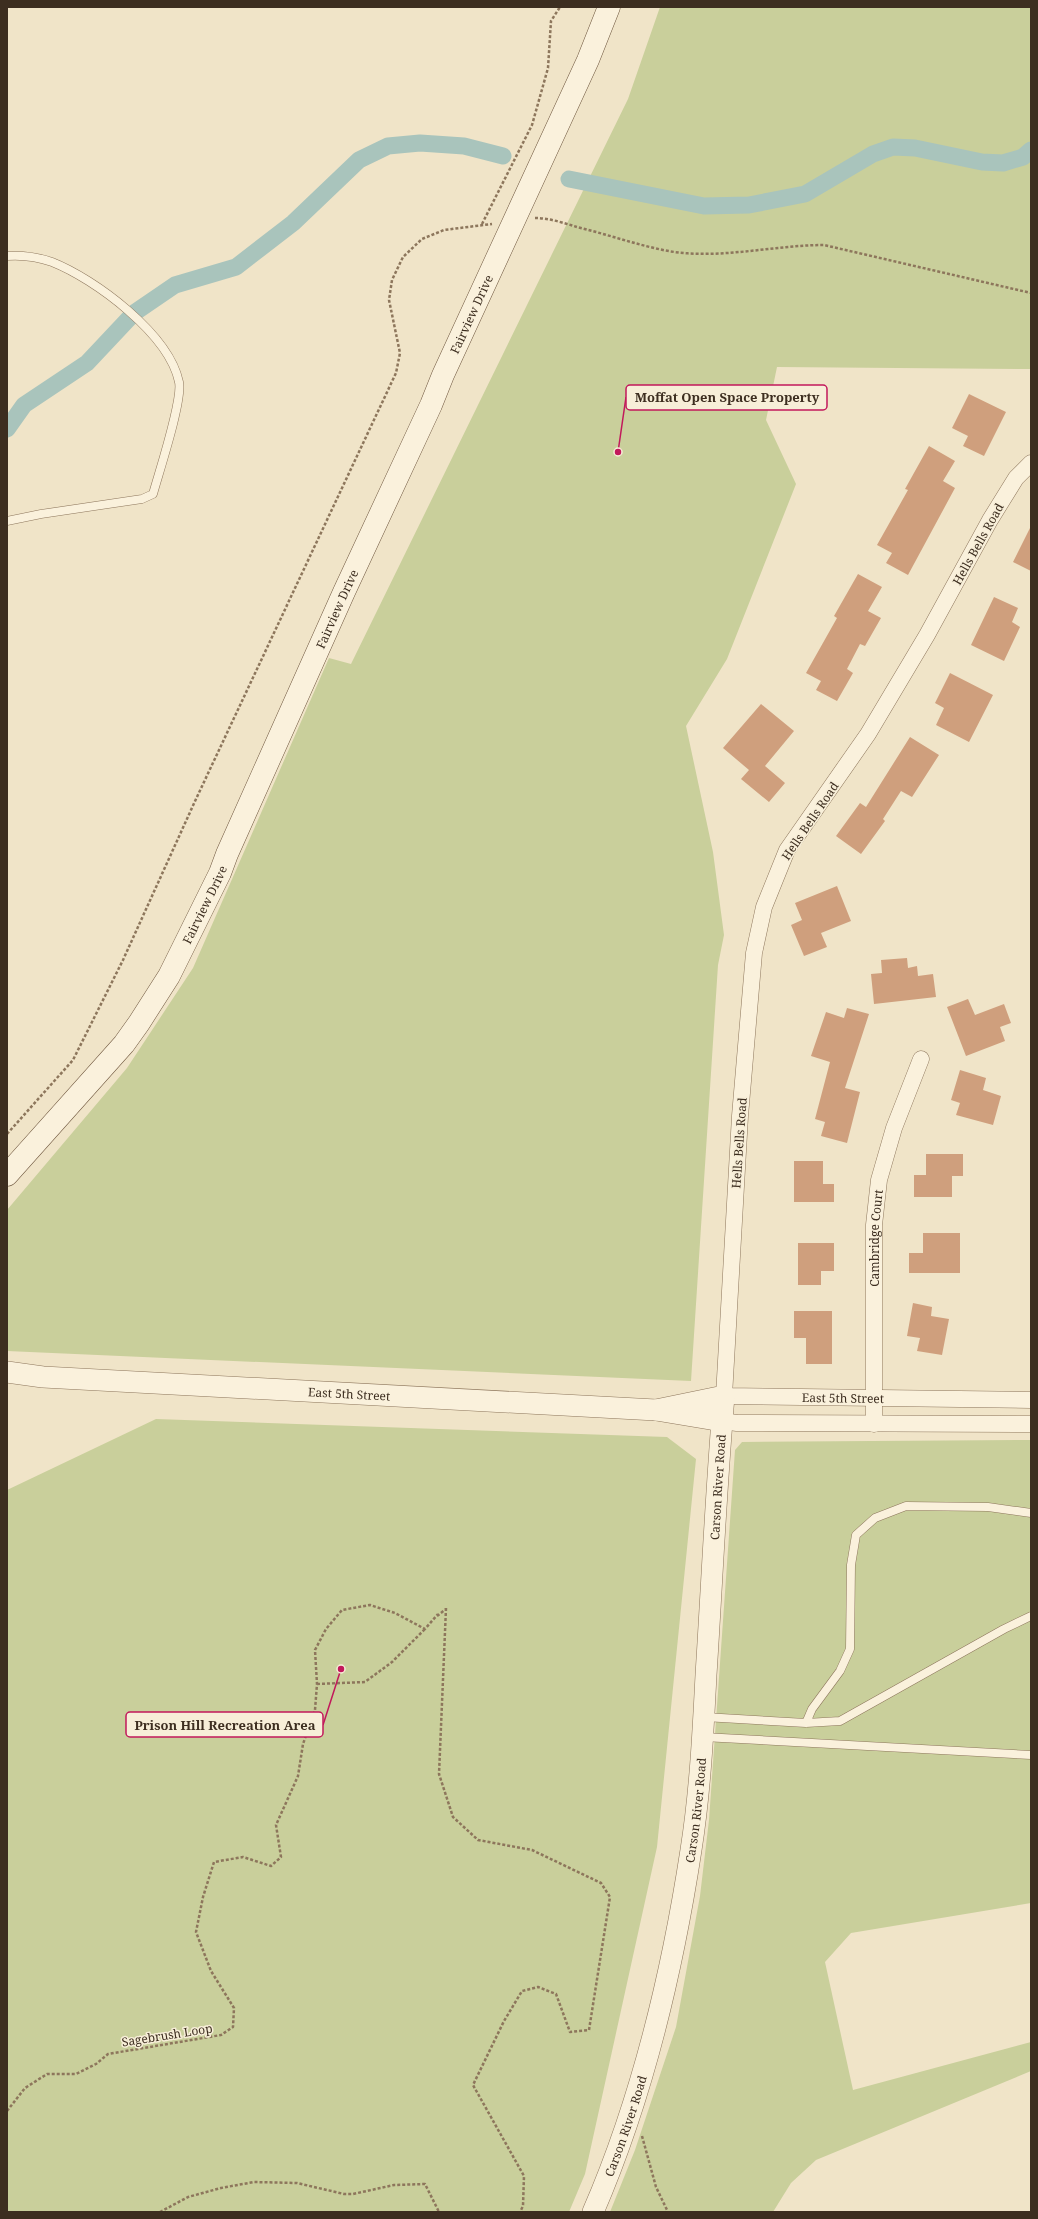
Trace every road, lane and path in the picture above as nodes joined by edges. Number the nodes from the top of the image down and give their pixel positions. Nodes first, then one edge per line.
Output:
1 (560, 7) edge
2 (609, 7) edge
3 (532, 219) dead end
4 (494, 224) dead end
5 (482, 225) junction
6 (7, 256) edge
7 (1031, 293) edge
8 (1031, 463) edge
9 (7, 521) edge
10 (921, 1060) dead end
11 (7, 1134) edge
12 (7, 1175) edge
13 (7, 1372) edge
14 (43, 1377) junction
15 (7, 1378) edge
16 (724, 1396) junction
17 (874, 1399) junction
18 (1031, 1400) edge
19 (656, 1410) junction
20 (722, 1421) junction
21 (874, 1424) junction
22 (1031, 1424) edge
23 (1031, 1513) edge
24 (1031, 1616) edge
25 (425, 1629) junction
26 (317, 1684) junction
27 (704, 1717) junction
28 (806, 1723) junction
29 (702, 1737) junction
30 (1031, 1755) edge
31 (7, 2111) edge
32 (642, 2133) dead end
33 (160, 2212) edge
34 (439, 2212) edge
35 (520, 2212) edge
36 (593, 2212) edge
37 (668, 2212) edge

1 - 5 path
2 - 12 main road, Fairview Drive
3 - 7 path
4 - 5 path
5 - 11 path
6 - 9 lane
8 - 16 street, Hells Bells Road
10 - 17 street, Cambridge Court
13 - 14 street, East 5th Street
14 - 15 street, East 5th Street
14 - 19 street, East 5th Street
16 - 17 street, East 5th Street
16 - 19 street, East 5th Street
16 - 20 street, Carson River Road
17 - 18 street, East 5th Street
17 - 21 street, Cambridge Court
19 - 20 street, East 5th Street
20 - 21 street, East 5th Street
20 - 27 street, Carson River Road
21 - 22 street, East 5th Street
23 - 28 lane
24 - 28 lane
25 - 26 path
25 - 26 path, Sagebrush Loop
25 - 35 path
26 - 31 path, Sagebrush Loop
27 - 28 lane
27 - 29 street, Carson River Road
29 - 30 lane
29 - 36 street, Carson River Road
32 - 37 path
33 - 34 path

